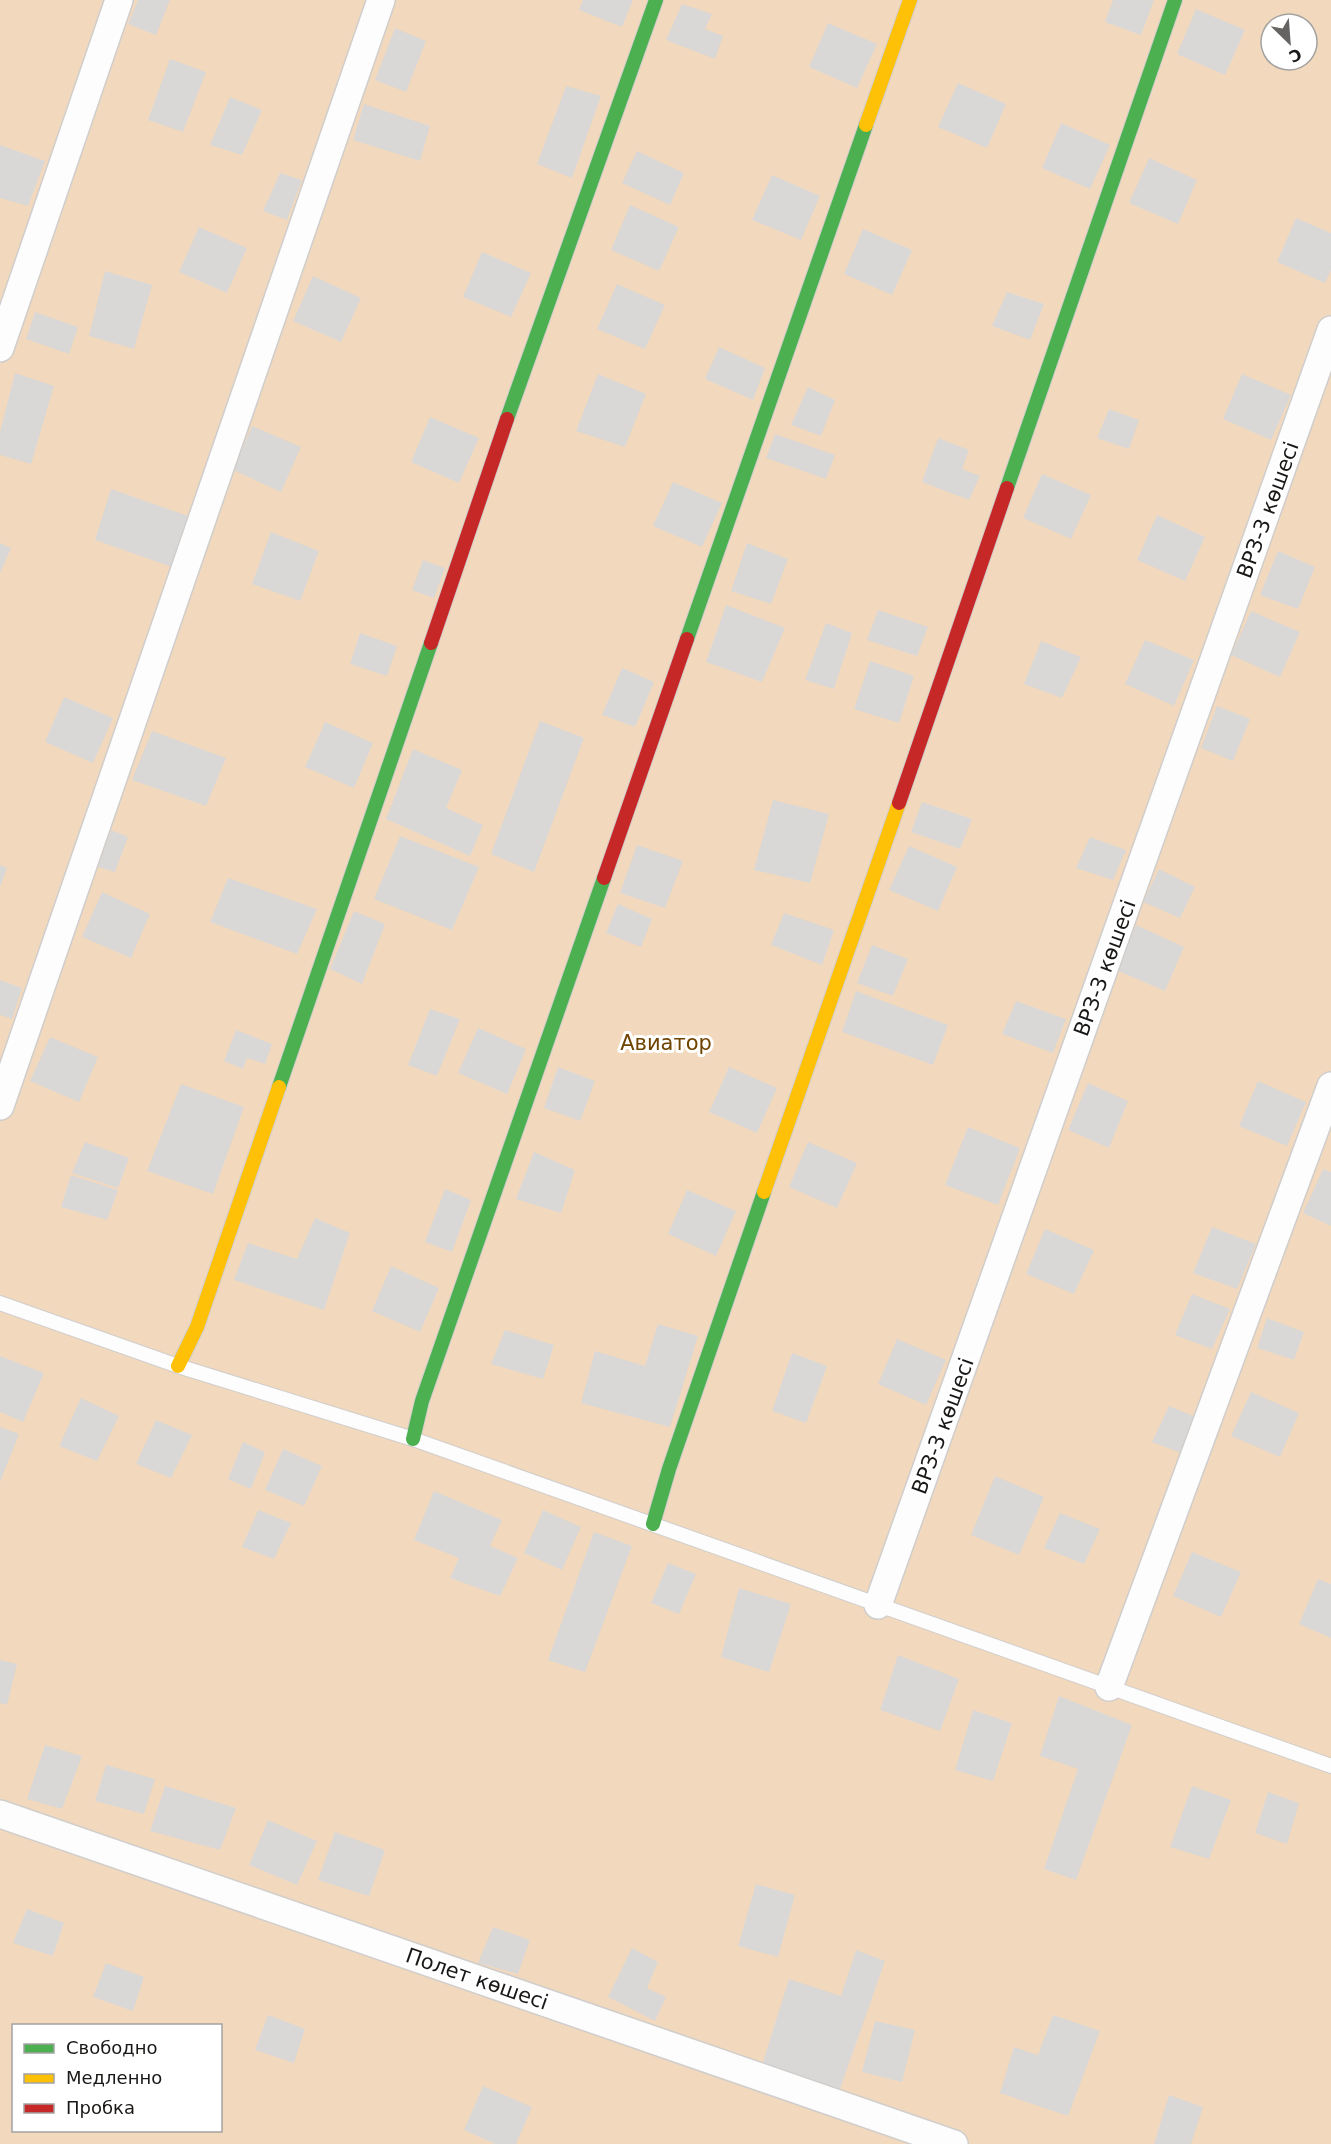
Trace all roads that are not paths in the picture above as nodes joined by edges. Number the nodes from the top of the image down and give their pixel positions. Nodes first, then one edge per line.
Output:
1 (119, 0) edge
2 (381, 0) edge
3 (656, 0) edge
4 (910, 0) edge
5 (1175, 0) edge
6 (1331, 330) edge
7 (0, 348) edge
8 (1331, 1086) edge
9 (0, 1106) edge
10 (0, 1303) edge
11 (178, 1366) junction
12 (413, 1439) junction
13 (653, 1524) junction
14 (878, 1605) junction
15 (1109, 1687) junction
16 (1331, 1766) edge
17 (0, 1814) edge
18 (954, 2144) edge

1 - 7 street
2 - 9 street
3 - 11 street
4 - 12 street
5 - 13 street
6 - 14 street, ВРЗ-3 көшесі
8 - 15 street
10 - 11 lane
11 - 12 lane
12 - 13 lane
13 - 14 lane
14 - 15 lane
15 - 16 lane
17 - 18 street, Полет көшесі

